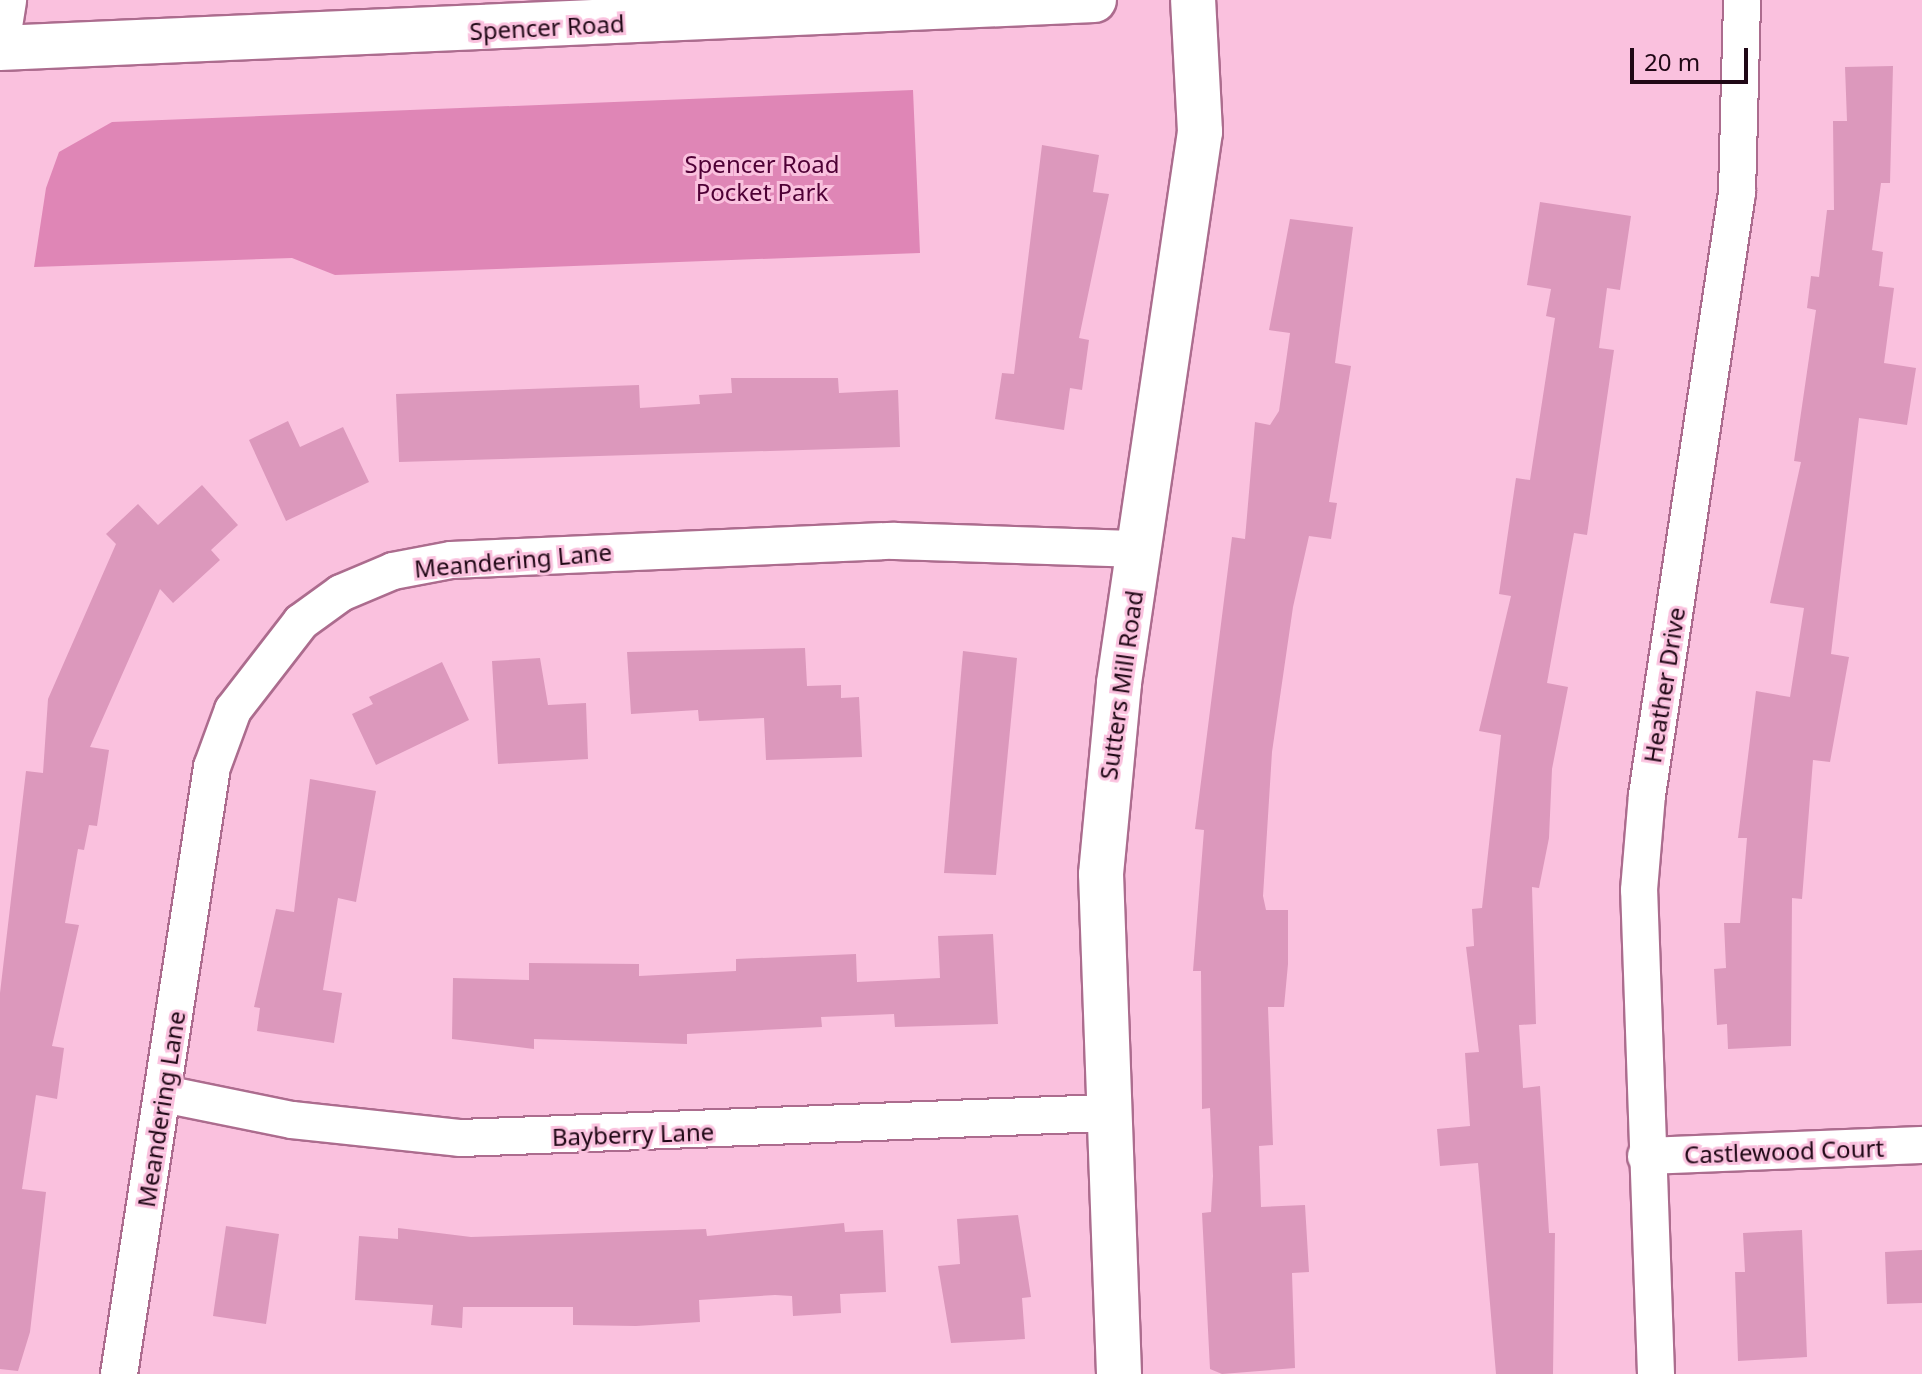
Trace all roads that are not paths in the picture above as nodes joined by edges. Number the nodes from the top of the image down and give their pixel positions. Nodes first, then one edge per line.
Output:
1 (4, 0) edge
2 (1094, 0) edge
3 (1193, 0) edge
4 (1742, 0) edge
5 (0, 26) edge
6 (0, 48) edge
7 (1140, 549) junction
8 (164, 1094) junction
9 (1106, 1113) junction
10 (1922, 1145) edge
11 (1646, 1156) junction
12 (119, 1374) edge
13 (1119, 1374) edge
14 (1656, 1374) edge

1 - 5 street
2 - 6 street, Spencer Road
3 - 7 street, Sutters Mill Road
4 - 11 street, Heather Drive
7 - 8 street, Meandering Lane
7 - 9 street, Sutters Mill Road
8 - 9 street, Bayberry Lane
8 - 12 street, Meandering Lane
9 - 13 street, Sutters Mill Road
10 - 11 street, Castlewood Court
11 - 14 street, Heather Drive

